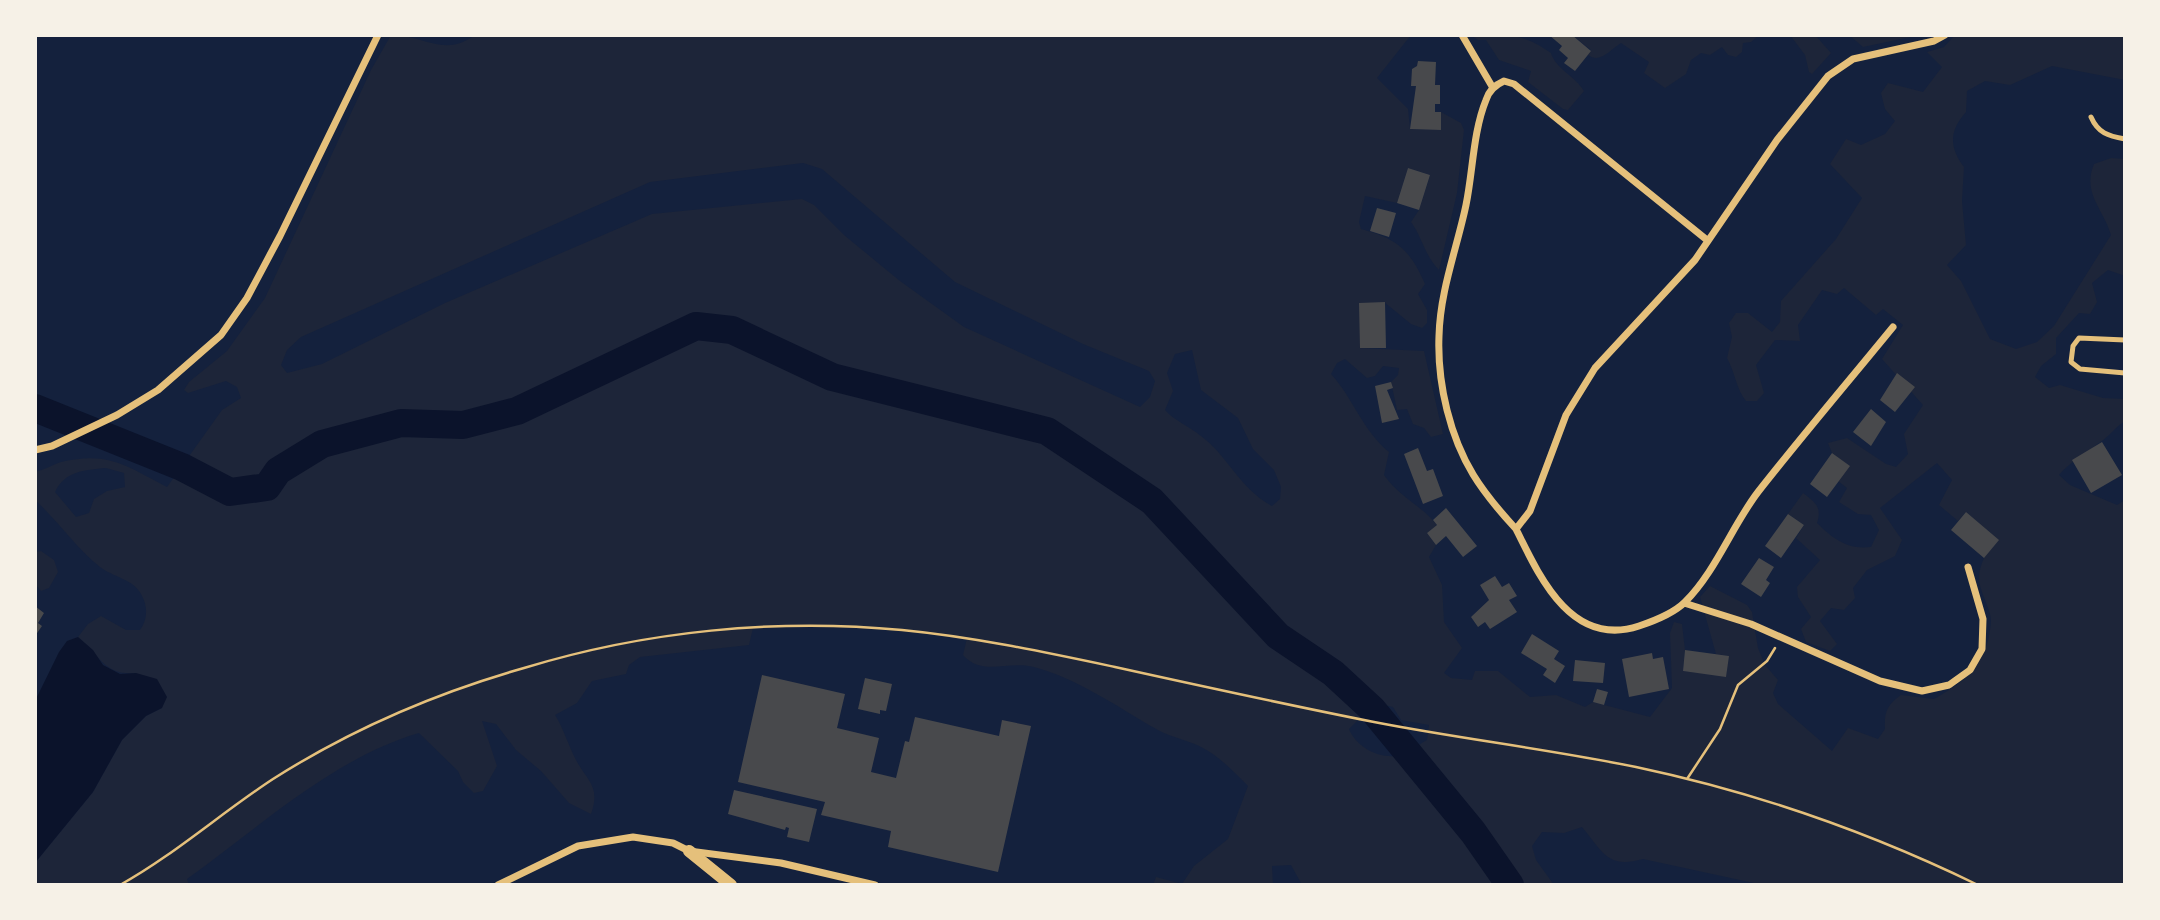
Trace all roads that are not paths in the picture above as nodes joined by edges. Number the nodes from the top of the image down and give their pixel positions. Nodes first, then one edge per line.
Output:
1 (378, 35) edge
2 (1462, 35) edge
3 (1945, 35) edge
4 (1493, 88) junction
5 (2091, 117) dead end
6 (2125, 139) edge
7 (1707, 240) junction
8 (1893, 327) dead end
9 (2125, 340) edge
10 (2125, 373) edge
11 (35, 450) edge
12 (1516, 529) junction
13 (1968, 567) dead end
14 (1684, 603) junction
15 (689, 850) junction
16 (498, 885) edge
17 (731, 885) edge
18 (875, 885) edge

1 - 11 street
2 - 4 street
3 - 7 street
4 - 7 street
4 - 12 street
5 - 6 lane
7 - 12 street
8 - 14 street
9 - 10 lane
12 - 14 street
13 - 14 street
15 - 16 street
15 - 17 street
15 - 18 street

